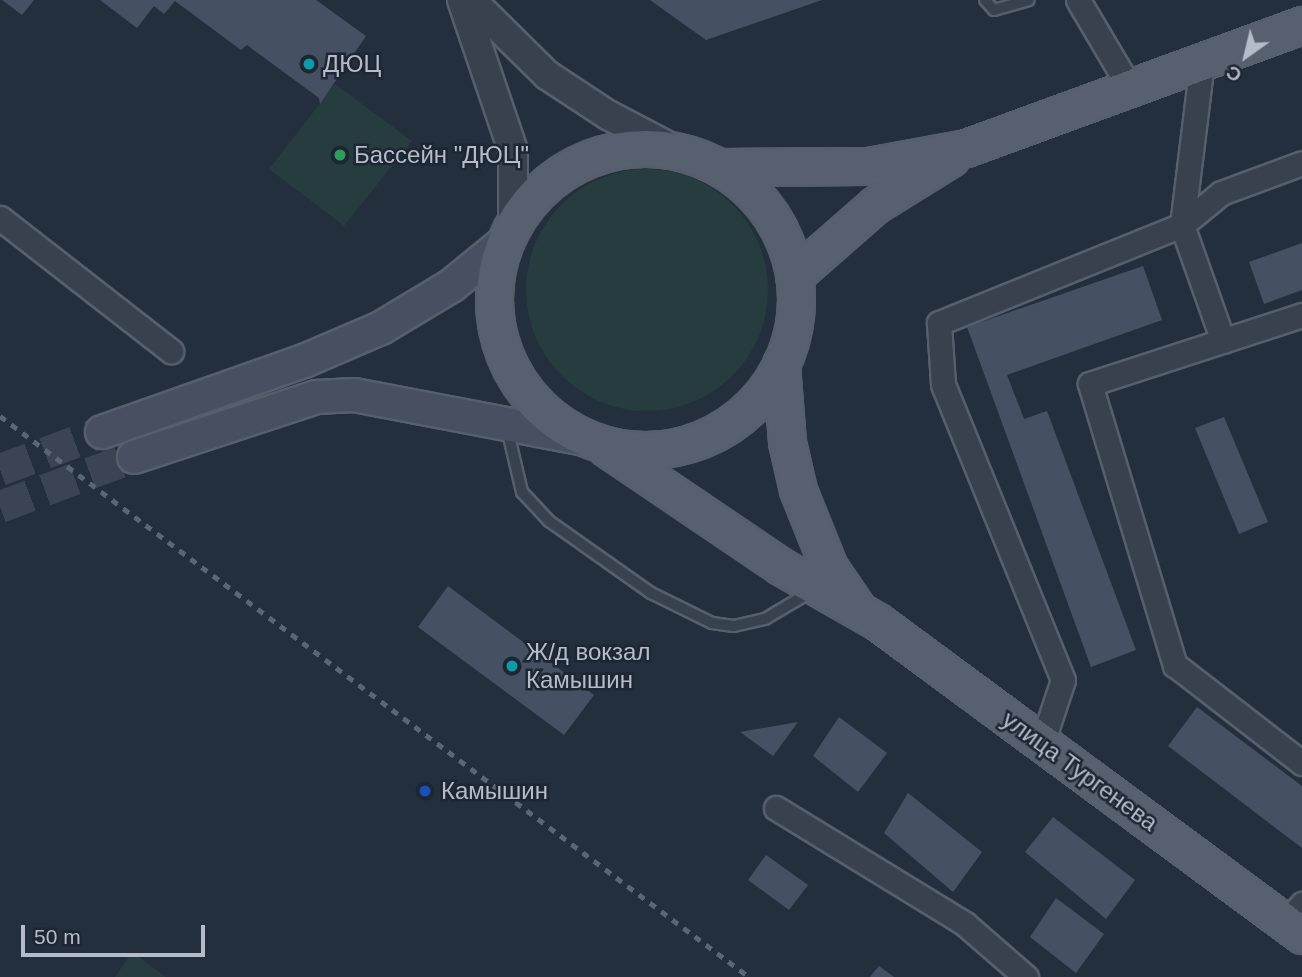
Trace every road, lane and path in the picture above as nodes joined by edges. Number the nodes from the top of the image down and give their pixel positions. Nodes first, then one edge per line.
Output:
1 (462, 0) edge
2 (471, 0) edge
3 (985, 0) edge
4 (1029, 0) edge
5 (1079, 0) edge
6 (1302, 25) edge
7 (1202, 61) junction
8 (1130, 88) junction
9 (966, 148) junction
10 (677, 151) junction
11 (1302, 163) edge
12 (719, 167) junction
13 (0, 218) edge
14 (1182, 225) junction
15 (509, 231) junction
16 (794, 276) junction
17 (1302, 315) edge
18 (1223, 341) junction
19 (171, 351) dead end
20 (781, 364) junction
21 (506, 422) junction
22 (102, 432) tunnel mouth
23 (595, 444) junction
24 (134, 457) tunnel mouth
25 (815, 588) junction
26 (857, 608) junction
27 (1042, 743) junction
28 (1302, 763) edge
29 (776, 808) dead end
30 (1297, 920) edge
31 (1026, 977) edge

1 - 15 street
2 - 10 street
3 - 4 lane
5 - 8 street
6 - 7 main road
7 - 8 main road
7 - 14 street
8 - 9 main road
9 - 12 main road
9 - 16 main road
10 - 12 main road
10 - 15 main road
11 - 14 street
12 - 16 main road
13 - 19 street
14 - 18 street
14 - 27 street
15 - 22 main road
15 - 23 main road
16 - 20 main road
17 - 18 street
18 - 28 street
20 - 23 main road
20 - 26 main road
21 - 23 main road
21 - 24 main road
21 - 25 lane
23 - 25 main road
25 - 26 main road
26 - 27 main road, улица Тургенева
27 - 30 main road, улица Тургенева
29 - 31 street

